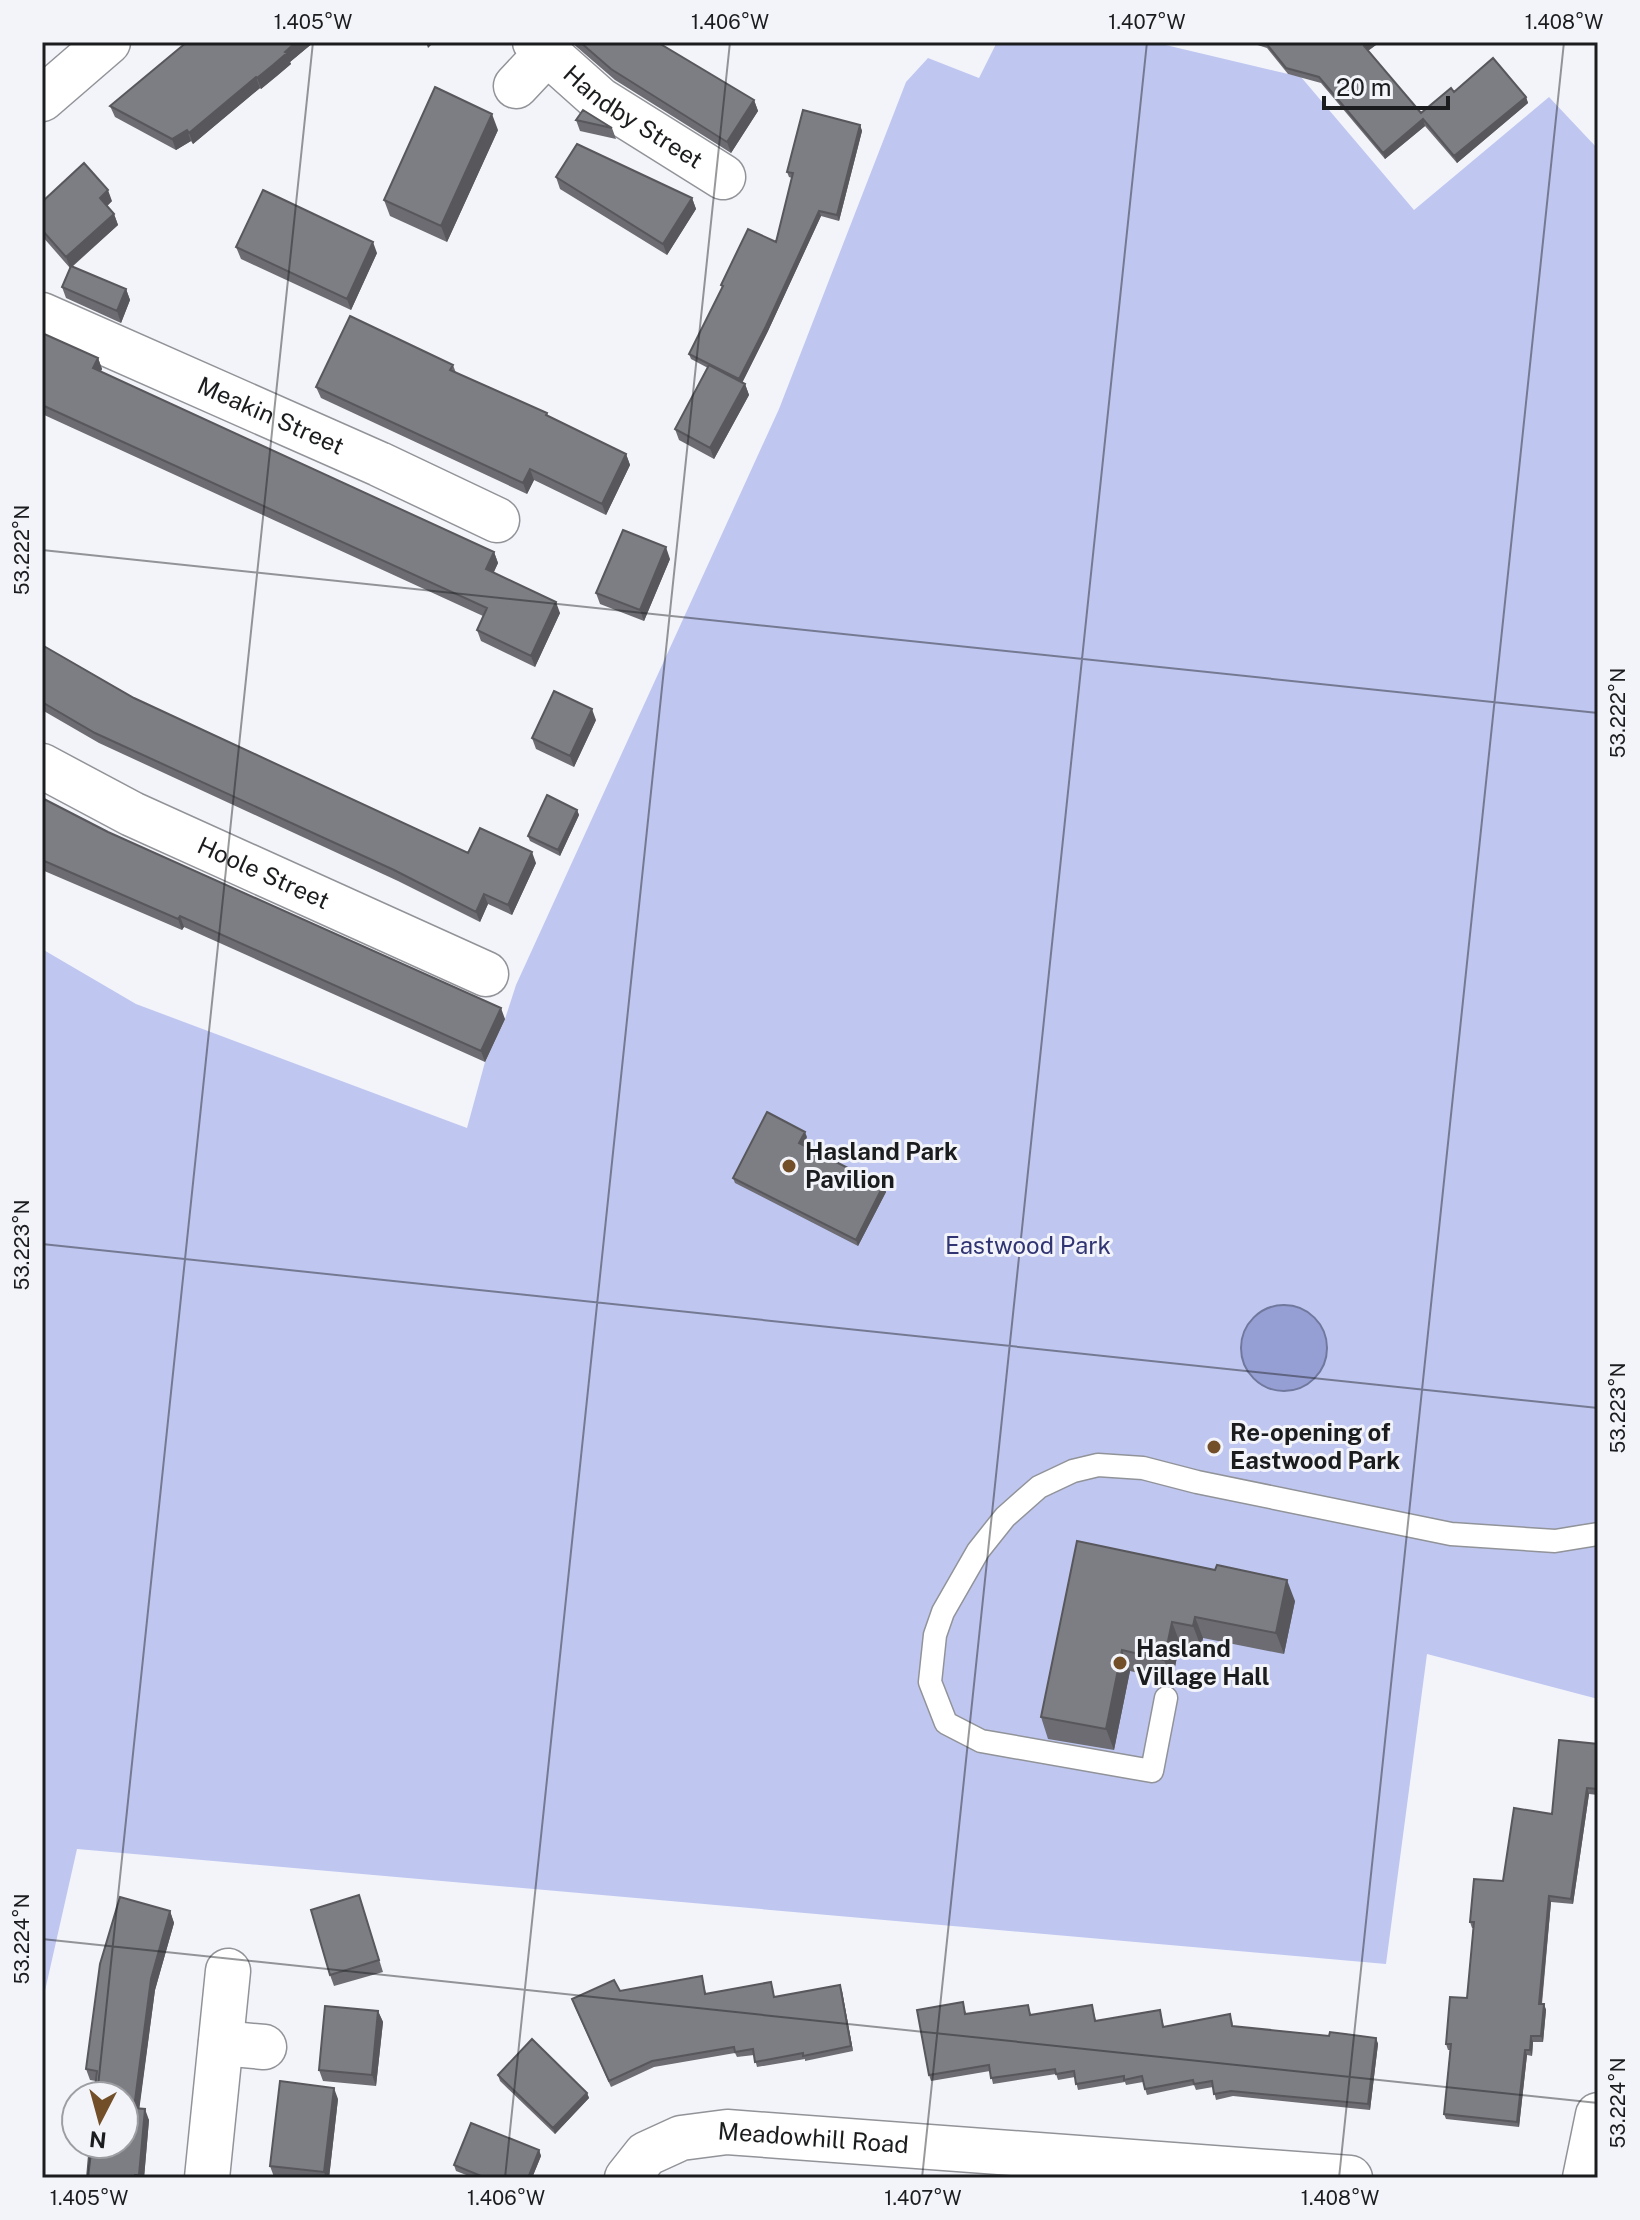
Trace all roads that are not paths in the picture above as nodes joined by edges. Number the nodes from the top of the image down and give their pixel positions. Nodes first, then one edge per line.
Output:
1 (101, 44) edge
2 (540, 48) edge
3 (516, 86) dead end
4 (42, 99) edge
5 (723, 177) dead end
6 (42, 315) edge
7 (497, 520) dead end
8 (42, 766) edge
9 (486, 974) dead end
10 (1598, 1534) edge
11 (1166, 1698) edge
12 (228, 1971) dead end
13 (221, 2043) junction
14 (264, 2047) dead end
15 (1598, 2115) edge
16 (207, 2178) edge
17 (627, 2178) edge
18 (1350, 2178) edge
19 (1585, 2178) edge

1 - 4 street
2 - 3 street, Handby Street
2 - 5 street, Handby Street
6 - 7 street, Meakin Street
8 - 9 street, Hoole Street
10 - 11 lane
12 - 13 street
13 - 14 street
13 - 16 street
15 - 19 street
17 - 18 street, Meadowhill Road

